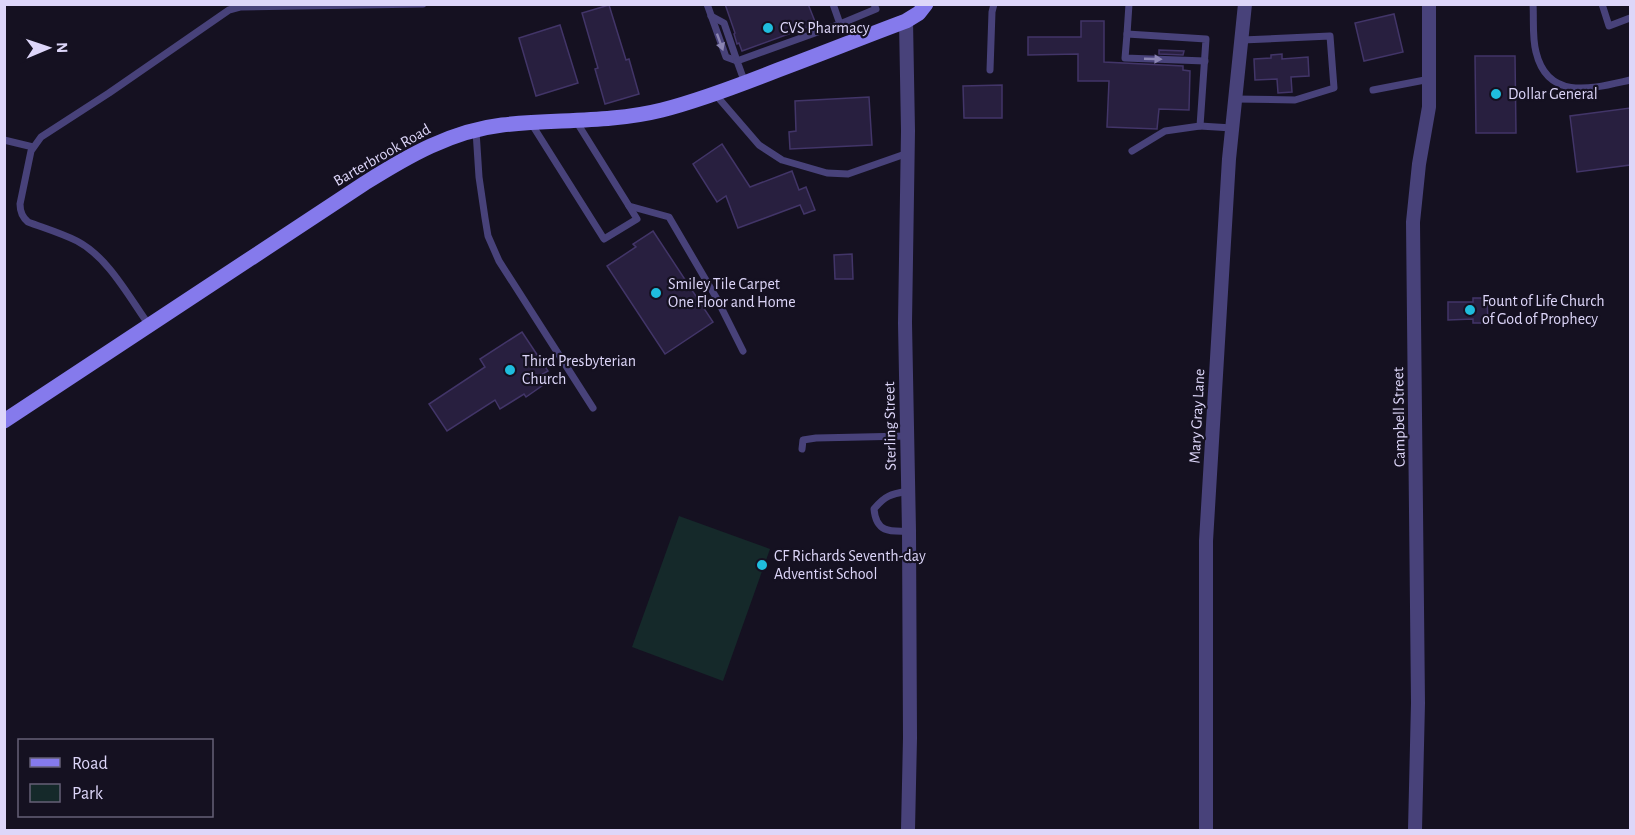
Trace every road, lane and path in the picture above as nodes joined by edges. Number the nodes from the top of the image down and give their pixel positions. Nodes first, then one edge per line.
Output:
1 (423, 4) edge
2 (706, 4) edge
3 (833, 4) edge
4 (874, 4) edge
5 (926, 4) edge
6 (994, 4) edge
7 (1129, 4) edge
8 (1245, 4) edge
9 (1430, 4) edge
10 (1533, 4) edge
11 (1602, 4) edge
12 (324, 6) edge
13 (1630, 18) edge
14 (906, 21) junction
15 (840, 24) junction
16 (1127, 34) junction
17 (1242, 40) junction
18 (737, 61) junction
19 (1205, 61) junction
20 (990, 70) dead end
21 (1430, 78) junction
22 (1630, 80) edge
23 (745, 83) junction
24 (1374, 90) dead end
25 (714, 94) junction
26 (1235, 99) junction
27 (576, 121) junction
28 (531, 123) junction
29 (1200, 126) junction
30 (1232, 128) junction
31 (476, 130) junction
32 (4, 140) edge
33 (33, 147) junction
34 (1132, 151) dead end
35 (908, 153) junction
36 (629, 206) junction
37 (149, 325) junction
38 (743, 351) dead end
39 (593, 408) dead end
40 (4, 421) edge
41 (907, 436) junction
42 (802, 449) dead end
43 (908, 491) junction
44 (909, 531) junction
45 (908, 831) edge
46 (1206, 831) edge
47 (1416, 831) edge

1 - 12 lane
2 -> 18 lane
3 - 15 lane
4 - 15 lane
5 - 14 street, Barterbrook Road
6 - 20 lane
7 - 16 lane
8 - 17 street, Mary Gray Lane
9 - 21 street, Campbell Street
10 - 22 lane
11 - 13 lane
12 - 33 lane
14 - 23 street, Barterbrook Road
14 - 35 street, Sterling Street
15 - 18 lane
16 - 19 lane
16 -> 19 lane
17 - 26 street, Mary Gray Lane
17 - 26 lane
18 - 23 lane
19 - 29 lane
21 - 24 lane
21 - 47 street, Campbell Street
23 - 25 street, Barterbrook Road
25 - 27 street, Barterbrook Road
25 - 35 lane
26 - 30 street, Mary Gray Lane
27 - 28 street, Barterbrook Road
27 - 36 lane
28 - 31 street, Barterbrook Road
28 - 36 lane
29 - 30 lane
29 - 34 lane
30 - 46 street, Mary Gray Lane
31 - 37 street, Barterbrook Road
31 - 39 lane
32 - 33 lane
33 - 37 lane
35 - 41 street, Sterling Street
36 - 38 lane
37 - 40 street, Barterbrook Road
41 - 42 lane
41 - 43 street, Sterling Street
43 - 44 street, Sterling Street
43 - 44 lane
44 - 45 street, Sterling Street

